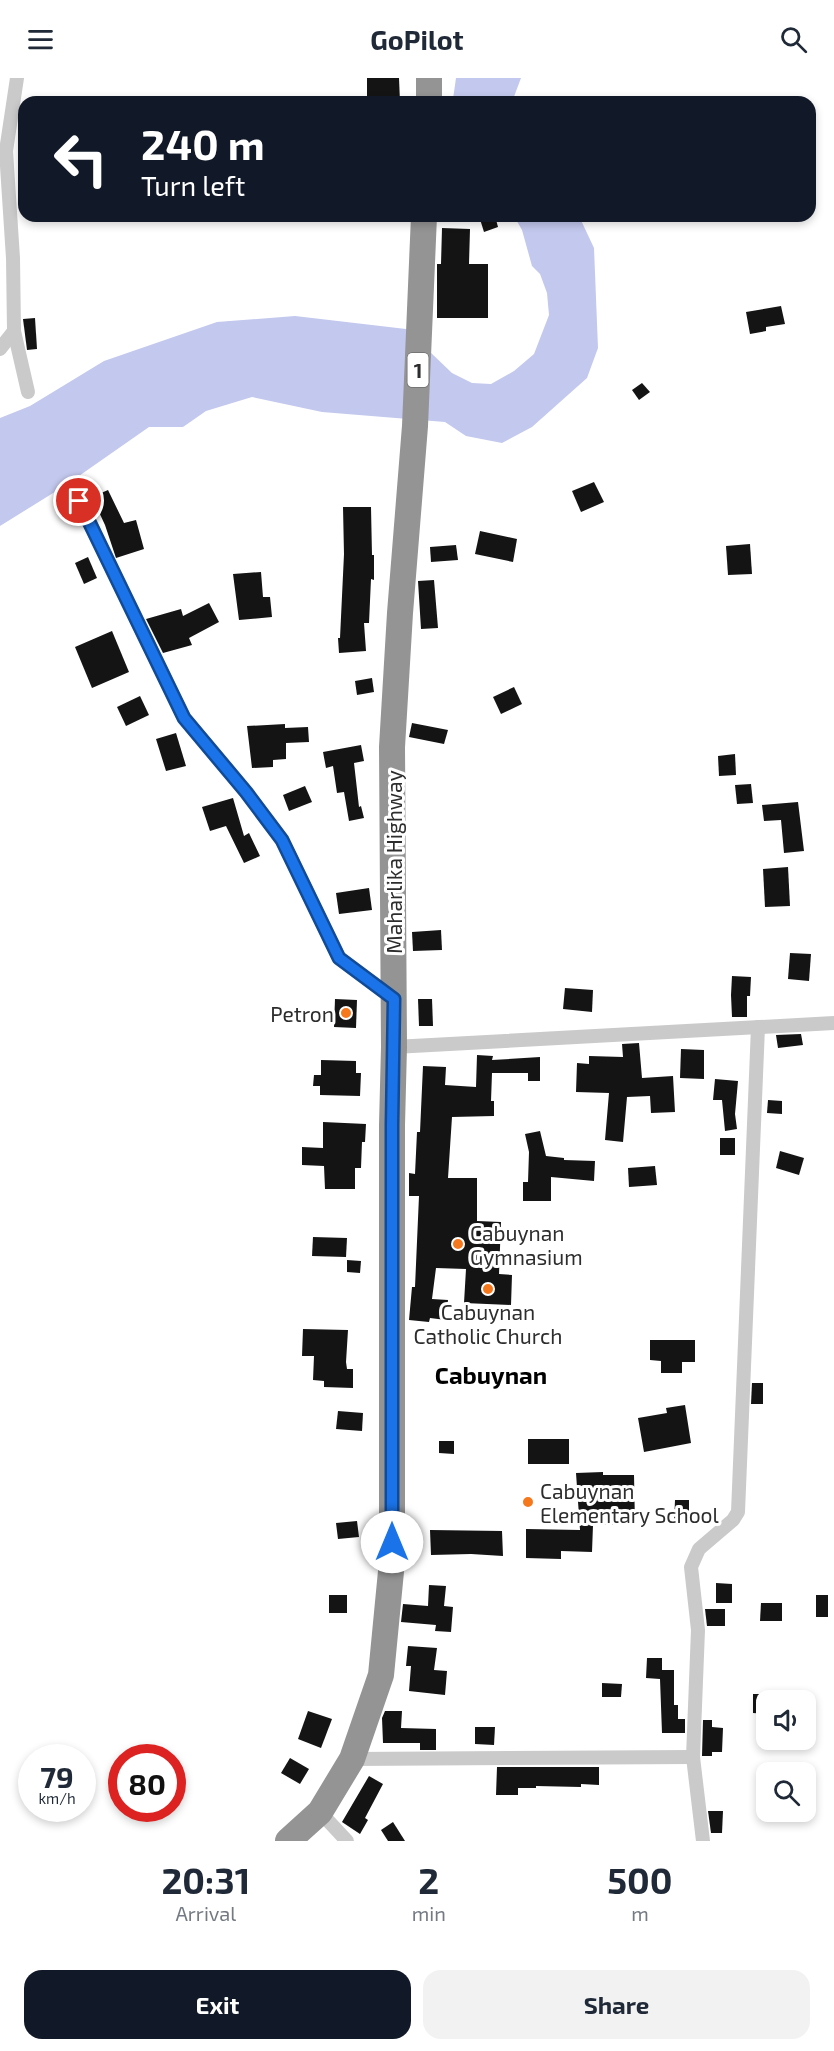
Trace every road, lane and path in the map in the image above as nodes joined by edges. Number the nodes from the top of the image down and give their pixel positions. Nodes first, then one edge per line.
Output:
1 (16, 78) edge
2 (429, 78) edge
3 (429, 96) edge
4 (424, 222) edge
5 (14, 331) junction
6 (0, 349) edge
7 (28, 392) dead end
8 (79, 501) dead end
9 (394, 999) junction
10 (834, 1023) edge
11 (758, 1027) junction
12 (394, 1047) junction
13 (693, 1757) junction
14 (352, 1759) junction
15 (320, 1812) junction
16 (288, 1841) edge
17 (347, 1841) edge
18 (703, 1841) edge

1 - 5 street
2 - 3 highway
4 - 9 highway, Maharlika Highway / 1
5 - 6 street
5 - 7 street
8 - 9 street
9 - 12 highway, Maharlika Highway / 1
10 - 11 street
11 - 12 street
11 - 13 street
12 - 14 highway, Maharlika Highway / 1
13 - 14 street
13 - 18 street
14 - 15 highway, Maharlika Highway / 1
15 - 16 highway, Maharlika Highway / 1
15 - 17 street

